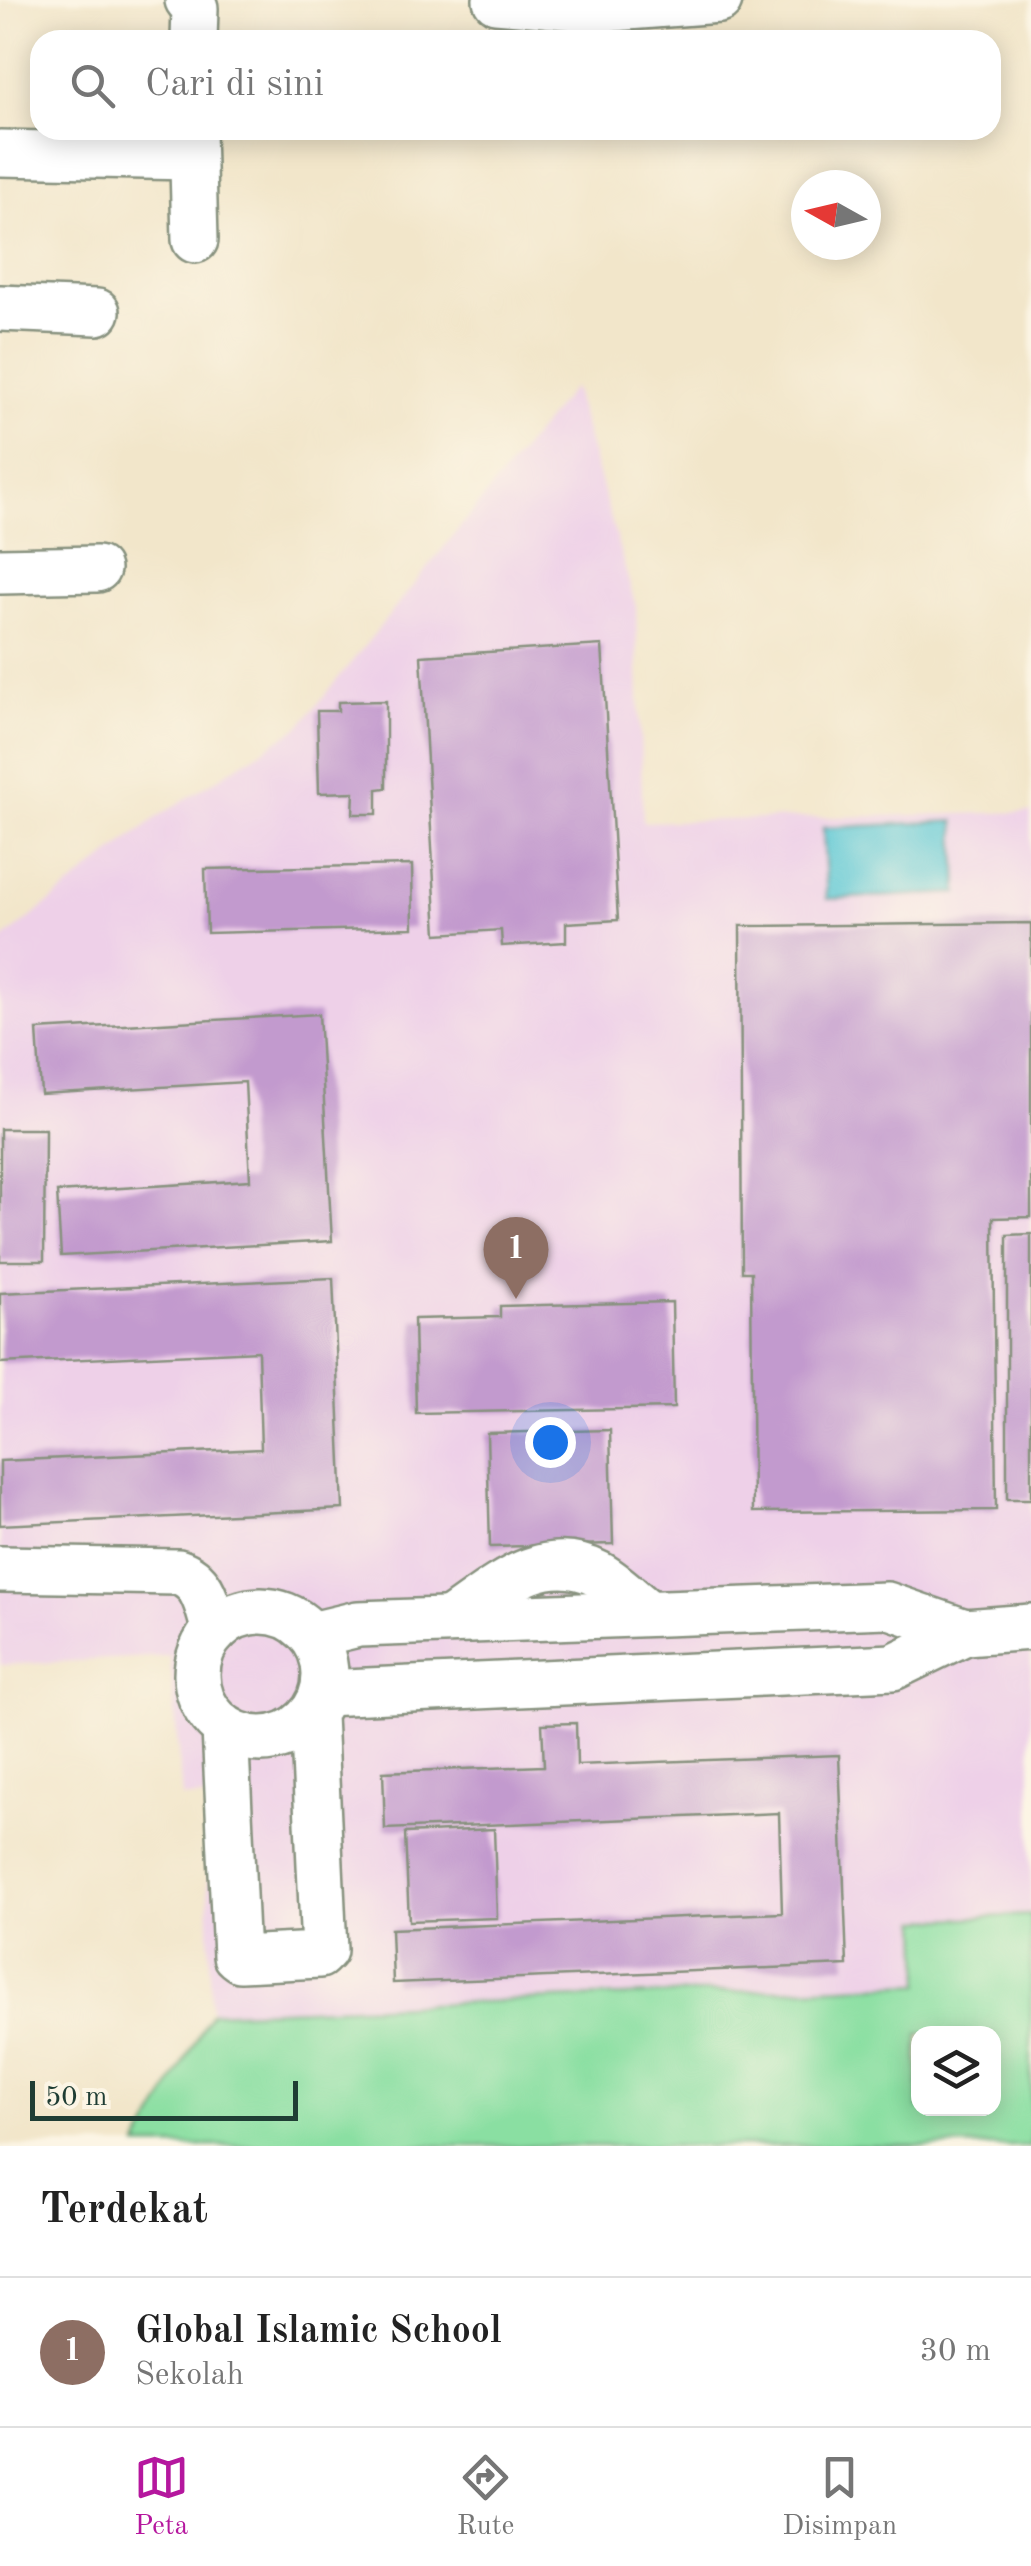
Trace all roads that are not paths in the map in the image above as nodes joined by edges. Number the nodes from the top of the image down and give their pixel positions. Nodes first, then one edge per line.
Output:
1 (188, 0) edge
2 (496, 0) edge
3 (719, 0) edge
4 (195, 30) edge
5 (191, 144) edge
6 (0, 153) edge
7 (195, 240) dead end
8 (0, 308) edge
9 (97, 312) dead end
10 (97, 569) dead end
11 (0, 572) edge
12 (0, 1569) edge
13 (1031, 1627) edge
14 (214, 1631) junction
15 (964, 1632) junction
16 (312, 1635) junction
17 (318, 1704) junction
18 (225, 1729) junction

1 - 4 street
2 - 3 street
5 - 6 street
5 - 7 street
8 - 9 street
10 - 11 street
12 - 14 street
13 - 15 street
14 - 16 street
14 - 18 street
15 - 16 street
15 - 17 street
16 - 17 street
17 - 18 street
17 - 18 street

